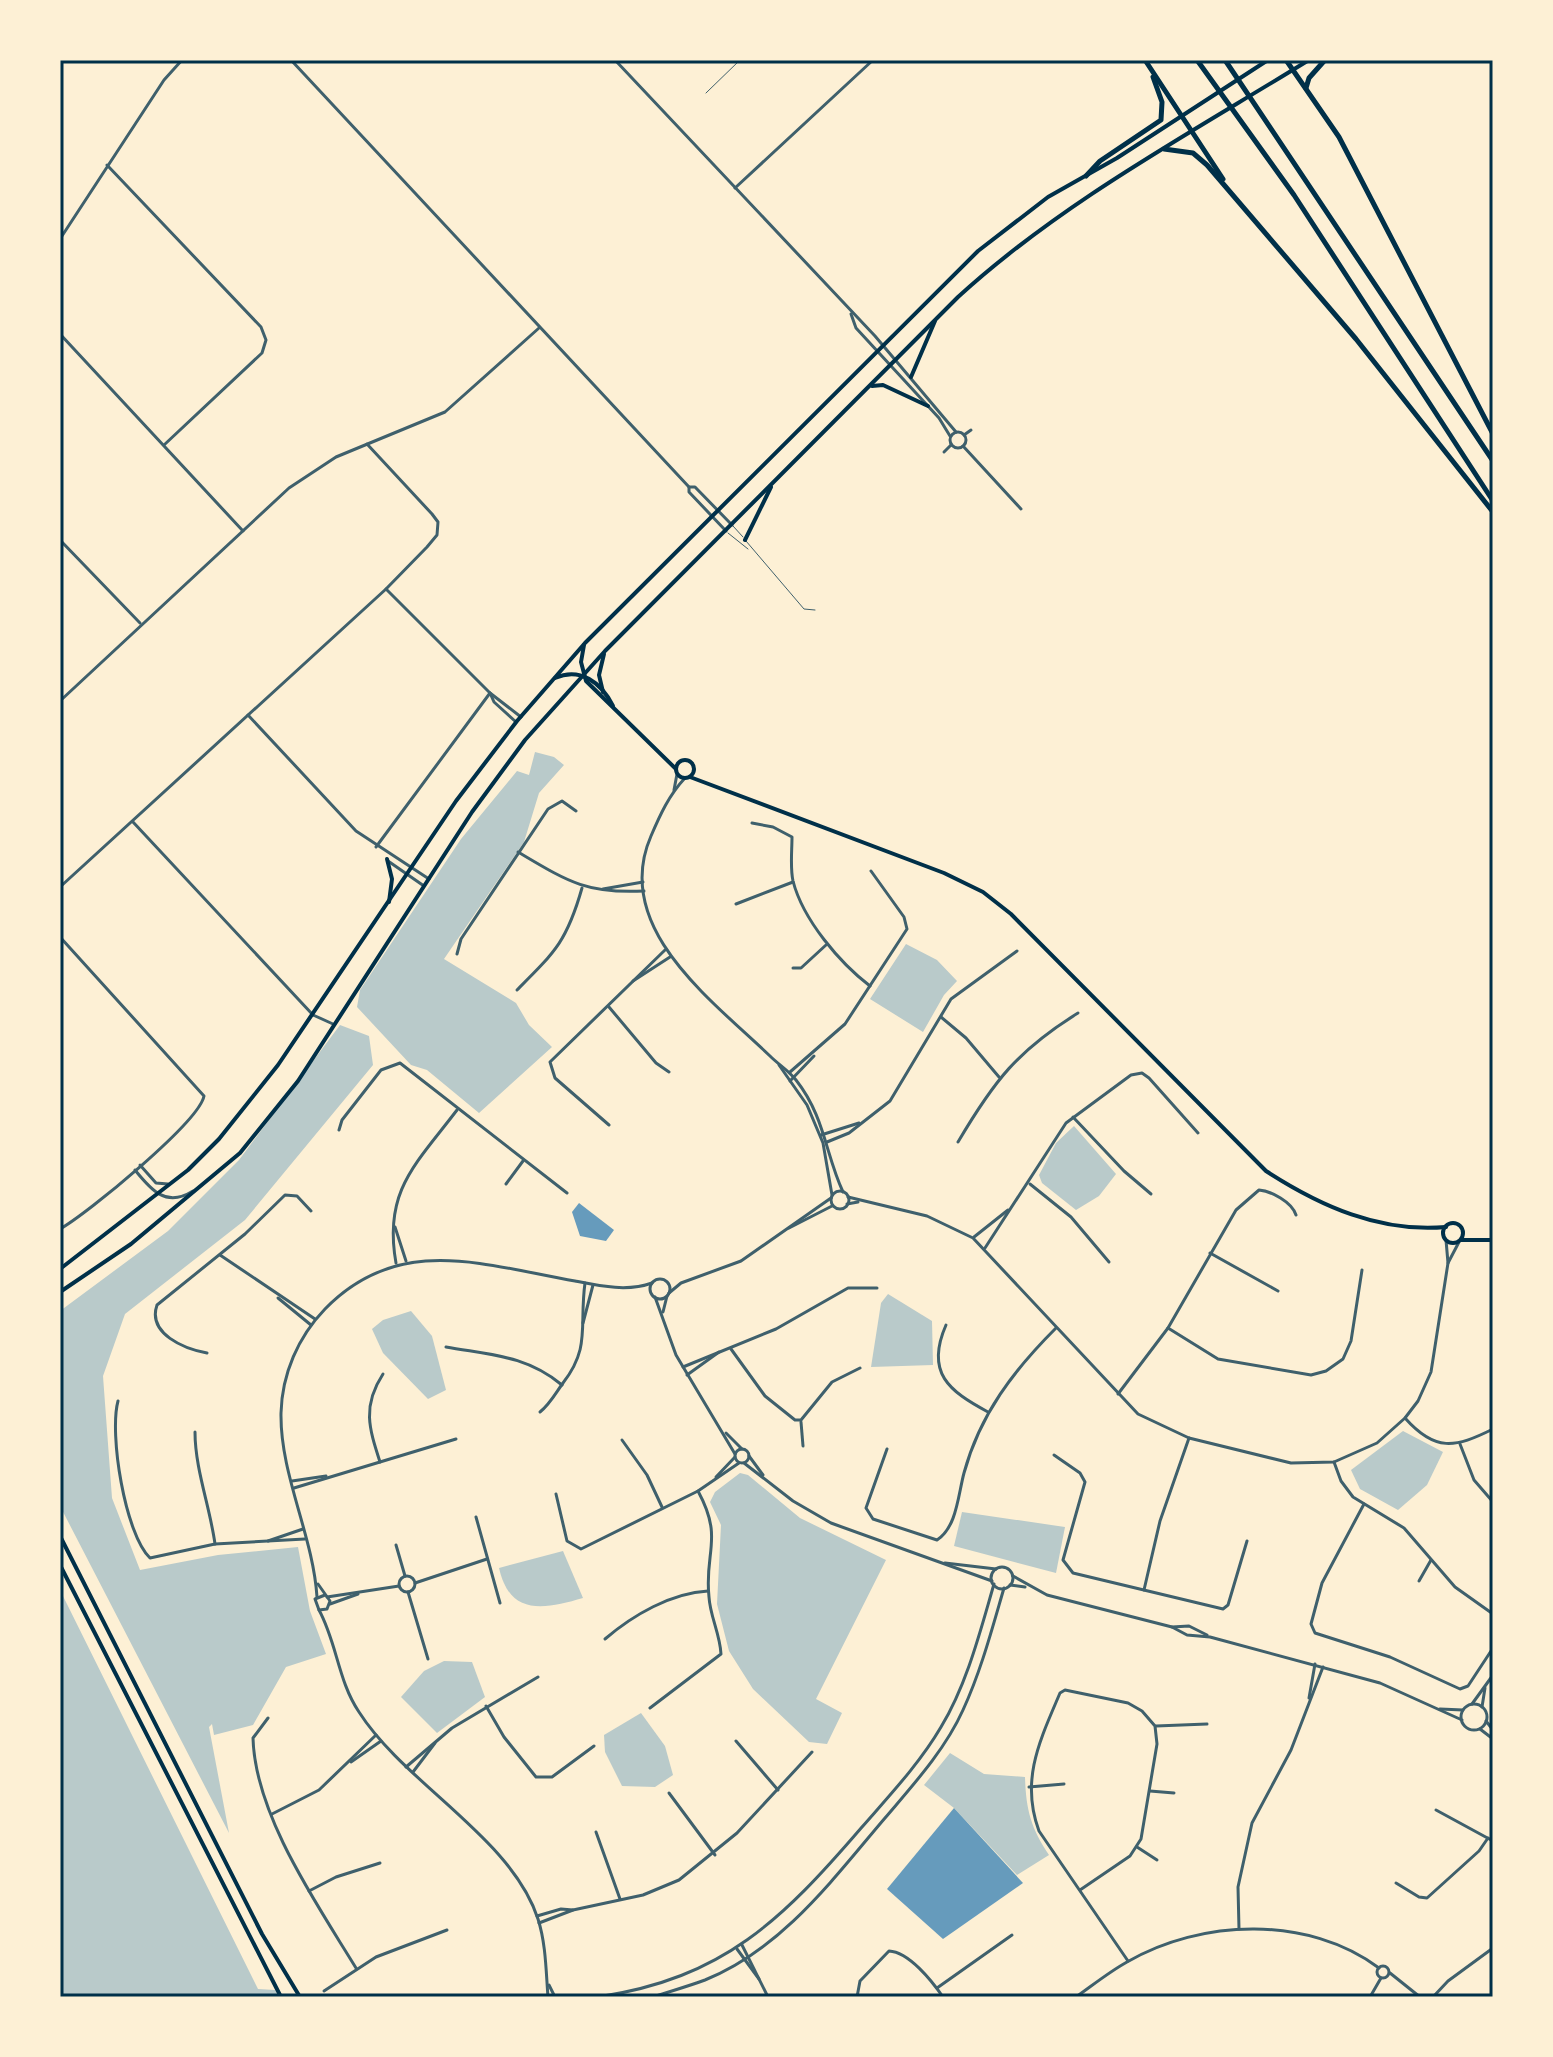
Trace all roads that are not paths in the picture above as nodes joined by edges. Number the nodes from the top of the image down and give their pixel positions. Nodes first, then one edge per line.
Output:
1 (182, 60) edge
2 (291, 60) edge
3 (615, 60) edge
4 (740, 60) edge
5 (873, 60) edge
6 (1197, 60) edge
7 (1225, 60) edge
8 (1268, 60) edge
9 (1286, 60) edge
10 (1309, 60) edge
11 (1325, 60) edge
12 (1147, 63) edge
13 (1293, 70) junction
14 (1306, 89) junction
15 (706, 93) dead end
16 (1183, 117) junction
17 (1192, 131) junction
18 (1164, 149) junction
19 (107, 165) junction
20 (1086, 176) junction
21 (734, 188) junction
22 (1232, 194) junction
23 (60, 239) edge
24 (851, 314) junction
25 (936, 319) junction
26 (539, 328) junction
27 (60, 334) edge
28 (883, 346) junction
29 (878, 352) junction
30 (896, 359) junction
31 (890, 365) junction
32 (911, 377) junction
33 (869, 386) junction
34 (928, 406) junction
35 (971, 430) dead end
36 (956, 432) junction
37 (1493, 434) edge
38 (964, 435) junction
39 (950, 436) junction
40 (367, 444) junction
41 (164, 445) junction
42 (951, 445) junction
43 (963, 446) junction
44 (944, 452) dead end
45 (1493, 461) edge
46 (772, 484) junction
47 (689, 487) junction
48 (1493, 501) edge
49 (1021, 509) dead end
50 (718, 511) junction
51 (1493, 512) edge
52 (712, 517) junction
53 (732, 525) junction
54 (243, 531) junction
55 (726, 531) junction
56 (60, 540) edge
57 (745, 540) junction
58 (750, 550) junction
59 (386, 589) junction
60 (815, 610) dead end
61 (141, 625) junction
62 (585, 643) junction
63 (605, 651) junction
64 (583, 675) junction
65 (555, 678) junction
66 (603, 692) junction
67 (490, 693) junction
68 (60, 701) edge
69 (614, 708) junction
70 (248, 715) junction
71 (521, 717) junction
72 (516, 722) junction
73 (665, 756) junction
74 (681, 761) junction
75 (694, 770) junction
76 (676, 772) junction
77 (688, 777) junction
78 (713, 783) junction
79 (674, 790) junction
80 (576, 811) dead end
81 (133, 822) junction
82 (752, 823) dead end
83 (376, 847) junction
84 (383, 852) junction
85 (518, 852) junction
86 (387, 859) junction
87 (413, 868) junction
88 (871, 871) dead end
89 (409, 875) junction
90 (429, 879) junction
91 (644, 882) junction
92 (793, 882) junction
93 (424, 886) junction
94 (60, 887) edge
95 (582, 888) junction
96 (603, 889) junction
97 (644, 891) junction
98 (736, 904) dead end
99 (389, 905) junction
100 (60, 937) edge
101 (826, 945) junction
102 (665, 950) junction
103 (1017, 951) dead end
104 (457, 954) dead end
105 (670, 957) junction
106 (793, 968) dead end
107 (630, 983) junction
108 (870, 986) junction
109 (517, 990) dead end
110 (609, 1007) junction
111 (1078, 1013) dead end
112 (313, 1015) junction
113 (941, 1017) junction
114 (333, 1024) junction
115 (816, 1053) junction
116 (779, 1065) junction
117 (669, 1072) dead end
118 (790, 1072) junction
119 (785, 1076) junction
120 (999, 1077) junction
121 (794, 1078) junction
122 (790, 1081) junction
123 (457, 1110) junction
124 (1073, 1117) junction
125 (863, 1121) junction
126 (609, 1125) dead end
127 (339, 1130) dead end
128 (1198, 1133) dead end
129 (823, 1134) junction
130 (826, 1142) junction
131 (958, 1142) dead end
132 (524, 1160) junction
133 (140, 1165) junction
134 (135, 1170) junction
135 (223, 1171) junction
136 (172, 1183) junction
137 (1028, 1183) junction
138 (506, 1184) dead end
139 (843, 1192) junction
140 (567, 1193) dead end
141 (1151, 1194) dead end
142 (158, 1195) junction
143 (832, 1196) junction
144 (848, 1197) junction
145 (858, 1202) junction
146 (847, 1204) junction
147 (833, 1205) junction
148 (1008, 1210) junction
149 (311, 1211) dead end
150 (1296, 1215) dead end
151 (395, 1227) junction
152 (1446, 1227) junction
153 (789, 1228) junction
154 (60, 1229) edge
155 (1427, 1229) junction
156 (1463, 1230) junction
157 (1479, 1237) junction
158 (973, 1238) junction
159 (1445, 1239) junction
160 (1493, 1240) edge
161 (1460, 1241) junction
162 (985, 1248) junction
163 (1210, 1253) junction
164 (220, 1255) junction
165 (406, 1261) junction
166 (1109, 1262) dead end
167 (396, 1263) junction
168 (1448, 1263) junction
169 (60, 1269) edge
170 (1362, 1270) dead end
171 (666, 1281) junction
172 (585, 1283) junction
173 (652, 1283) junction
174 (681, 1283) junction
175 (593, 1285) junction
176 (639, 1288) junction
177 (877, 1288) dead end
178 (1278, 1291) dead end
179 (60, 1292) edge
180 (668, 1295) junction
181 (276, 1296) junction
182 (654, 1296) junction
183 (663, 1312) junction
184 (315, 1319) junction
185 (583, 1323) junction
186 (311, 1325) junction
187 (946, 1325) dead end
188 (1056, 1328) junction
189 (1168, 1328) junction
190 (446, 1347) dead end
191 (731, 1349) junction
192 (719, 1352) junction
193 (207, 1353) dead end
194 (682, 1367) junction
195 (860, 1368) dead end
196 (383, 1374) dead end
197 (687, 1375) junction
198 (562, 1385) junction
199 (1118, 1394) junction
200 (118, 1401) dead end
201 (540, 1412) dead end
202 (988, 1412) junction
203 (1405, 1418) junction
204 (801, 1420) junction
205 (1493, 1429) edge
206 (723, 1430) junction
207 (195, 1432) dead end
208 (1189, 1438) junction
209 (456, 1439) dead end
210 (622, 1440) dead end
211 (1460, 1444) junction
212 (803, 1446) dead end
213 (742, 1449) junction
214 (887, 1449) dead end
215 (1054, 1455) dead end
216 (735, 1456) junction
217 (749, 1456) junction
218 (380, 1462) junction
219 (1334, 1462) junction
220 (741, 1463) junction
221 (326, 1476) junction
222 (766, 1479) junction
223 (292, 1481) junction
224 (710, 1483) junction
225 (294, 1488) junction
226 (698, 1491) junction
227 (556, 1494) dead end
228 (1493, 1502) edge
229 (1364, 1504) junction
230 (662, 1507) junction
231 (476, 1517) dead end
232 (303, 1529) junction
233 (60, 1536) edge
234 (305, 1539) junction
235 (268, 1541) junction
236 (1247, 1541) dead end
237 (215, 1544) junction
238 (396, 1545) dead end
239 (487, 1559) junction
240 (1431, 1560) junction
241 (945, 1563) junction
242 (60, 1565) edge
243 (996, 1569) junction
244 (405, 1576) junction
245 (1013, 1576) junction
246 (1419, 1581) dead end
247 (316, 1582) junction
248 (993, 1582) junction
249 (415, 1583) junction
250 (1010, 1585) junction
251 (399, 1586) junction
252 (1004, 1588) junction
253 (1029, 1588) junction
254 (1144, 1590) junction
255 (708, 1591) junction
256 (408, 1592) junction
257 (358, 1594) junction
258 (326, 1596) junction
259 (317, 1597) junction
260 (500, 1603) dead end
261 (330, 1604) junction
262 (327, 1609) junction
263 (319, 1610) junction
264 (1493, 1614) edge
265 (326, 1624) junction
266 (1172, 1627) junction
267 (1210, 1637) junction
268 (605, 1639) dead end
269 (1493, 1648) edge
270 (428, 1659) dead end
271 (970, 1662) junction
272 (981, 1664) junction
273 (1315, 1664) junction
274 (1323, 1666) junction
275 (1493, 1675) edge
276 (538, 1677) dead end
277 (1485, 1688) junction
278 (1309, 1698) junction
279 (1472, 1704) junction
280 (486, 1706) junction
281 (1482, 1707) junction
282 (650, 1708) dead end
283 (1440, 1709) junction
284 (1463, 1710) junction
285 (268, 1718) dead end
286 (1462, 1720) junction
287 (1486, 1721) junction
288 (1207, 1724) dead end
289 (1155, 1726) junction
290 (1478, 1729) junction
291 (1493, 1730) edge
292 (376, 1735) junction
293 (1493, 1739) edge
294 (381, 1741) junction
295 (736, 1741) dead end
296 (435, 1743) junction
297 (594, 1746) dead end
298 (812, 1752) dead end
299 (922, 1753) junction
300 (351, 1762) junction
301 (931, 1762) junction
302 (406, 1767) junction
303 (412, 1773) junction
304 (1064, 1784) dead end
305 (1029, 1787) junction
306 (778, 1790) junction
307 (1150, 1791) junction
308 (669, 1793) dead end
309 (1174, 1793) dead end
310 (1436, 1810) dead end
311 (272, 1814) junction
312 (871, 1817) junction
313 (879, 1825) junction
314 (596, 1832) dead end
315 (1491, 1839) edge
316 (1137, 1847) junction
317 (715, 1855) junction
318 (1157, 1860) dead end
319 (380, 1863) dead end
320 (1396, 1883) dead end
321 (1080, 1890) junction
322 (309, 1891) junction
323 (620, 1899) junction
324 (573, 1910) junction
325 (537, 1916) junction
326 (539, 1923) junction
327 (1239, 1929) junction
328 (447, 1930) dead end
329 (1012, 1935) dead end
330 (742, 1945) junction
331 (1493, 1948) edge
332 (737, 1949) junction
333 (749, 1956) junction
334 (744, 1959) junction
335 (1128, 1961) junction
336 (356, 1968) junction
337 (1379, 1968) junction
338 (1390, 1973) junction
339 (1381, 1978) junction
340 (759, 1979) junction
341 (549, 1985) junction
342 (937, 1988) junction
343 (324, 1991) dead end
344 (281, 1997) edge
345 (300, 1997) edge
346 (548, 1997) edge
347 (555, 1997) edge
348 (598, 1997) edge
349 (653, 1997) edge
350 (768, 1997) edge
351 (857, 1997) edge
352 (943, 1997) edge
353 (1076, 1997) edge
354 (1370, 1997) edge
355 (1420, 1997) edge
356 (1433, 1997) edge

1 - 19 street
2 - 26 street
3 - 21 street
4 - 15 lane
5 - 21 street
6 - 48 highway
7 - 45 highway
8 - 16 main road
9 - 13 highway
10 - 13 main road
11 - 14 highway
12 - 16 highway
12 - 20 highway
13 - 14 highway
13 - 17 main road
14 - 37 highway
16 - 17 highway
16 - 20 main road
17 - 18 main road
17 - 22 highway
18 - 22 highway
18 - 25 main road
19 - 23 street
19 - 41 street
20 - 28 main road
21 - 24 street
22 - 51 highway
24 - 28 street
24 - 29 street
25 - 30 main road
25 - 32 main road
26 - 40 street
26 - 47 street
27 - 41 street
28 - 29 main road
28 - 30 street
29 - 31 street
29 - 50 main road
30 - 31 main road
30 - 32 street
31 - 33 main road
31 - 34 street
32 - 36 street
33 - 34 main road
33 - 46 main road
34 - 39 street
35 - 38 street
36 - 38 street
36 - 39 street
38 - 43 street
39 - 42 street
40 - 54 street
40 - 59 street
41 - 54 street
42 - 43 street
42 - 44 street
43 - 49 street
46 - 53 main road
46 - 57 main road
47 - 50 street
47 - 52 street
50 - 52 main road
50 - 53 street
52 - 55 street
52 - 62 main road
53 - 55 main road
53 - 57 lane
54 - 61 street
55 - 58 lane
55 - 63 main road
56 - 61 street
57 - 58 lane
58 - 60 lane
59 - 67 street
59 - 70 street
61 - 68 street
62 - 64 main road
62 - 65 main road
63 - 64 main road
63 - 66 main road
64 - 65 main road
64 - 66 main road
64 - 69 main road
64 - 90 main road
65 - 71 main road
66 - 69 main road
67 - 71 street
67 - 72 street
67 - 83 street
69 - 73 main road
70 - 81 street
70 - 83 street
71 - 72 main road
72 - 87 main road
73 - 74 main road
73 - 76 main road
74 - 75 main road
74 - 76 main road
75 - 77 main road
75 - 78 main road
76 - 77 main road
76 - 79 street
77 - 78 main road
77 - 79 street
78 - 155 main road
79 - 91 street
80 - 85 street
81 - 94 street
81 - 112 street
82 - 92 street
83 - 84 street
84 - 86 street
84 - 87 street
85 - 95 street
85 - 104 street
86 - 89 street
86 - 99 main road
87 - 89 main road
87 - 90 street
88 - 108 street
89 - 93 street
89 - 99 main road
90 - 93 main road
91 - 96 street
91 - 97 street
92 - 98 street
92 - 101 street
93 - 114 main road
95 - 96 street
95 - 109 street
96 - 97 street
97 - 102 street
99 - 112 main road
100 - 133 street
101 - 106 street
101 - 108 street
102 - 105 street
102 - 107 street
103 - 113 street
105 - 107 street
105 - 116 street
107 - 110 street
108 - 115 street
110 - 117 street
110 - 126 street
111 - 120 street
112 - 114 street
112 - 136 main road
113 - 120 street
113 - 125 street
114 - 135 main road
115 - 118 street
115 - 121 street
116 - 118 street
116 - 119 street
118 - 119 street
118 - 121 street
119 - 122 street
120 - 131 street
121 - 122 street
121 - 129 street
122 - 129 street
123 - 127 street
123 - 132 street
123 - 151 street
124 - 128 street
124 - 137 street
124 - 141 street
125 - 129 street
125 - 130 street
129 - 130 street
130 - 139 street
130 - 143 street
132 - 138 street
132 - 140 street
133 - 134 street
133 - 136 street
134 - 142 street
134 - 154 street
135 - 142 street
135 - 179 main road
136 - 142 main road
137 - 148 street
137 - 166 street
139 - 143 street
139 - 144 street
142 - 169 main road
143 - 147 street
143 - 153 street
144 - 145 street
144 - 146 street
145 - 146 street
145 - 158 street
146 - 147 street
147 - 153 street
148 - 158 street
148 - 162 street
149 - 164 street
150 - 163 street
151 - 165 street
151 - 167 street
152 - 155 main road
152 - 156 main road
152 - 159 main road
153 - 174 street
155 - 159 main road
156 - 157 main road
156 - 161 main road
157 - 160 main road
157 - 161 main road
158 - 162 street
159 - 161 main road
159 - 168 street
161 - 168 street
162 - 188 street
163 - 178 street
163 - 189 street
164 - 181 street
164 - 193 street
165 - 167 street
165 - 172 street
167 - 184 street
168 - 203 street
170 - 189 street
171 - 173 street
171 - 174 street
171 - 180 street
172 - 175 street
172 - 185 street
173 - 176 street
173 - 182 street
174 - 180 street
175 - 176 street
175 - 185 street
176 - 182 street
177 - 191 street
180 - 182 street
180 - 183 street
181 - 184 street
181 - 186 street
182 - 183 street
183 - 194 street
184 - 186 street
185 - 198 street
186 - 223 street
187 - 202 street
188 - 199 street
188 - 202 street
189 - 199 street
190 - 198 street
191 - 192 street
191 - 204 street
192 - 194 street
192 - 197 street
194 - 197 street
195 - 204 street
196 - 218 street
197 - 206 street
198 - 201 street
199 - 208 street
200 - 237 street
202 - 214 street
203 - 211 street
203 - 219 street
204 - 212 street
205 - 211 street
206 - 213 street
206 - 216 street
207 - 237 street
208 - 219 street
208 - 254 street
209 - 218 street
210 - 230 street
211 - 228 street
213 - 216 street
213 - 217 street
215 - 254 street
216 - 220 street
216 - 224 street
217 - 220 street
217 - 222 street
218 - 221 street
219 - 229 street
220 - 222 street
220 - 224 street
221 - 223 street
221 - 225 street
222 - 241 street
223 - 225 street
224 - 226 street
225 - 232 street
226 - 230 street
226 - 255 street
227 - 230 street
229 - 240 street
229 - 269 street
231 - 239 street
232 - 234 street
232 - 235 street
233 - 345 main road
234 - 235 street
234 - 247 street
235 - 237 street
236 - 254 street
238 - 244 street
239 - 249 street
239 - 260 street
240 - 246 street
240 - 264 street
241 - 243 street
241 - 248 street
242 - 344 main road
243 - 245 street
243 - 248 street
244 - 249 street
244 - 251 street
245 - 250 street
245 - 253 street
247 - 258 street
247 - 259 street
248 - 252 street
248 - 271 street
249 - 256 street
250 - 252 street
250 - 253 street
251 - 256 street
251 - 257 street
252 - 272 street
253 - 266 street
255 - 268 street
255 - 282 street
256 - 270 street
257 - 258 street
257 - 261 street
258 - 259 street
258 - 261 street
259 - 263 street
261 - 262 street
262 - 263 street
262 - 265 street
263 - 265 street
265 - 292 street
266 - 267 street
266 - 267 street
267 - 273 street
271 - 272 street
271 - 299 street
272 - 301 street
273 - 274 street
273 - 278 street
274 - 278 street
274 - 283 street
275 - 277 street
276 - 280 street
277 - 279 street
277 - 281 street
278 - 327 street
279 - 281 street
279 - 284 street
280 - 296 street
280 - 297 street
281 - 287 street
283 - 284 street
283 - 286 street
284 - 286 street
285 - 311 street
286 - 290 street
287 - 290 street
287 - 291 street
288 - 289 street
289 - 305 street
289 - 307 street
290 - 293 street
292 - 294 street
292 - 300 street
294 - 300 street
294 - 302 street
295 - 306 street
296 - 302 street
296 - 303 street
298 - 306 street
299 - 301 street
299 - 312 street
300 - 311 street
301 - 313 street
302 - 303 street
303 - 325 street
304 - 305 street
305 - 321 street
306 - 317 street
307 - 309 street
307 - 316 street
308 - 317 street
310 - 315 street
311 - 322 street
312 - 313 street
312 - 330 street
313 - 333 street
314 - 323 street
315 - 320 street
316 - 318 street
316 - 321 street
317 - 323 street
319 - 322 street
321 - 335 street
322 - 336 street
323 - 324 street
324 - 325 street
324 - 326 street
325 - 326 street
326 - 341 street
327 - 335 street
327 - 337 street
328 - 336 street
329 - 342 street
330 - 332 street
330 - 333 street
331 - 356 street
332 - 334 street
332 - 348 street
333 - 334 street
333 - 340 street
334 - 340 street
334 - 349 street
335 - 353 street
336 - 343 street
337 - 338 street
337 - 339 street
338 - 339 street
338 - 355 street
339 - 354 street
340 - 350 street
341 - 346 street
341 - 347 street
342 - 351 street
342 - 352 street

